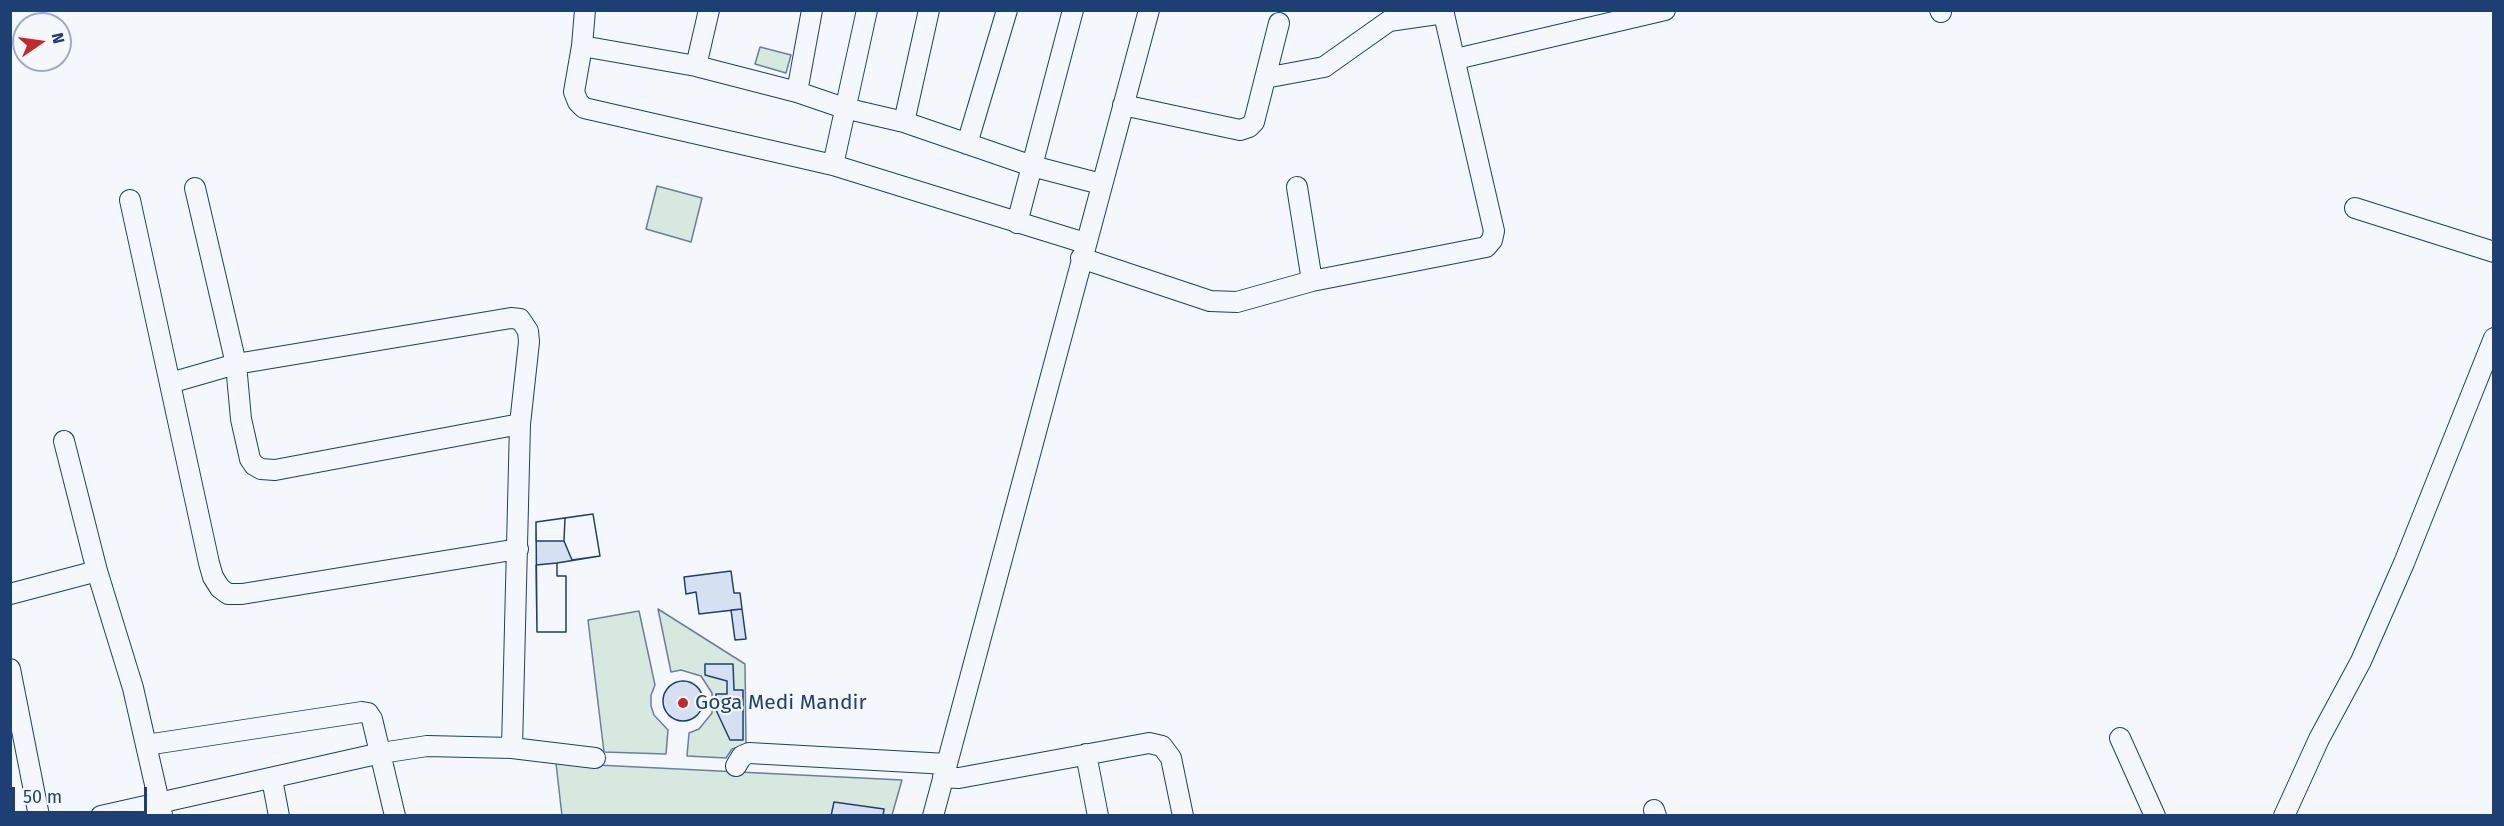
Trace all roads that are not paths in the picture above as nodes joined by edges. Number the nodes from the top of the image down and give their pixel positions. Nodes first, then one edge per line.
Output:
1 (585, 10) edge
2 (709, 10) edge
3 (812, 10) edge
4 (867, 10) edge
5 (929, 10) edge
6 (1007, 10) edge
7 (1073, 10) edge
8 (1149, 10) edge
9 (1665, 10) edge
10 (1443, 12) edge
11 (1279, 22) dead end
12 (582, 46) junction
13 (1456, 59) junction
14 (696, 66) junction
15 (1265, 78) junction
16 (797, 92) junction
17 (1122, 105) junction
18 (844, 108) junction
19 (904, 122) junction
20 (966, 144) junction
21 (833, 165) junction
22 (1032, 166) junction
23 (1101, 184) junction
24 (1297, 187) dead end
25 (195, 188) dead end
26 (130, 200) dead end
27 (2355, 208) dead end
28 (1017, 223) junction
29 (1083, 250) junction
30 (2493, 252) edge
31 (1312, 281) junction
32 (2493, 338) edge
33 (236, 364) junction
34 (170, 383) junction
35 (520, 424) junction
36 (64, 441) dead end
37 (518, 549) junction
38 (97, 571) junction
39 (10, 594) edge
40 (10, 669) edge
41 (2120, 738) dead end
42 (146, 745) junction
43 (512, 748) junction
44 (381, 753) junction
45 (1086, 754) junction
46 (595, 758) dead end
47 (736, 766) dead end
48 (945, 771) junction
49 (272, 779) junction
50 (161, 809) edge
51 (39, 816) edge
52 (101, 816) edge
53 (279, 816) edge
54 (395, 816) edge
55 (933, 816) edge
56 (1098, 816) edge
57 (1183, 816) edge
58 (2155, 816) edge
59 (2284, 816) edge

1 - 12 street
2 - 14 street
3 - 16 street
4 - 18 street
5 - 19 street
6 - 20 street
7 - 22 street
8 - 17 street
9 - 13 street
10 - 13 street
10 - 15 street
11 - 15 street
12 - 14 street
12 - 21 street
13 - 31 street
14 - 16 street
15 - 17 street
16 - 18 street
17 - 23 street
18 - 19 street
18 - 21 street
19 - 20 street
20 - 22 street
21 - 28 street
22 - 23 street
22 - 28 street
23 - 29 street
24 - 31 street
25 - 33 street
26 - 34 street
27 - 30 street
28 - 29 street
29 - 31 street
29 - 48 street
32 - 59 street
33 - 34 street
33 - 35 street
33 - 35 street
34 - 37 street
35 - 37 street
36 - 38 street
37 - 43 street
38 - 39 street
38 - 42 street
40 - 51 street
41 - 58 street
42 - 44 street
42 - 50 street
43 - 44 street
43 - 46 street
44 - 49 street
44 - 54 street
45 - 48 street
45 - 56 street
45 - 57 street
47 - 48 street
48 - 55 street
49 - 50 street
49 - 53 street
50 - 52 street

